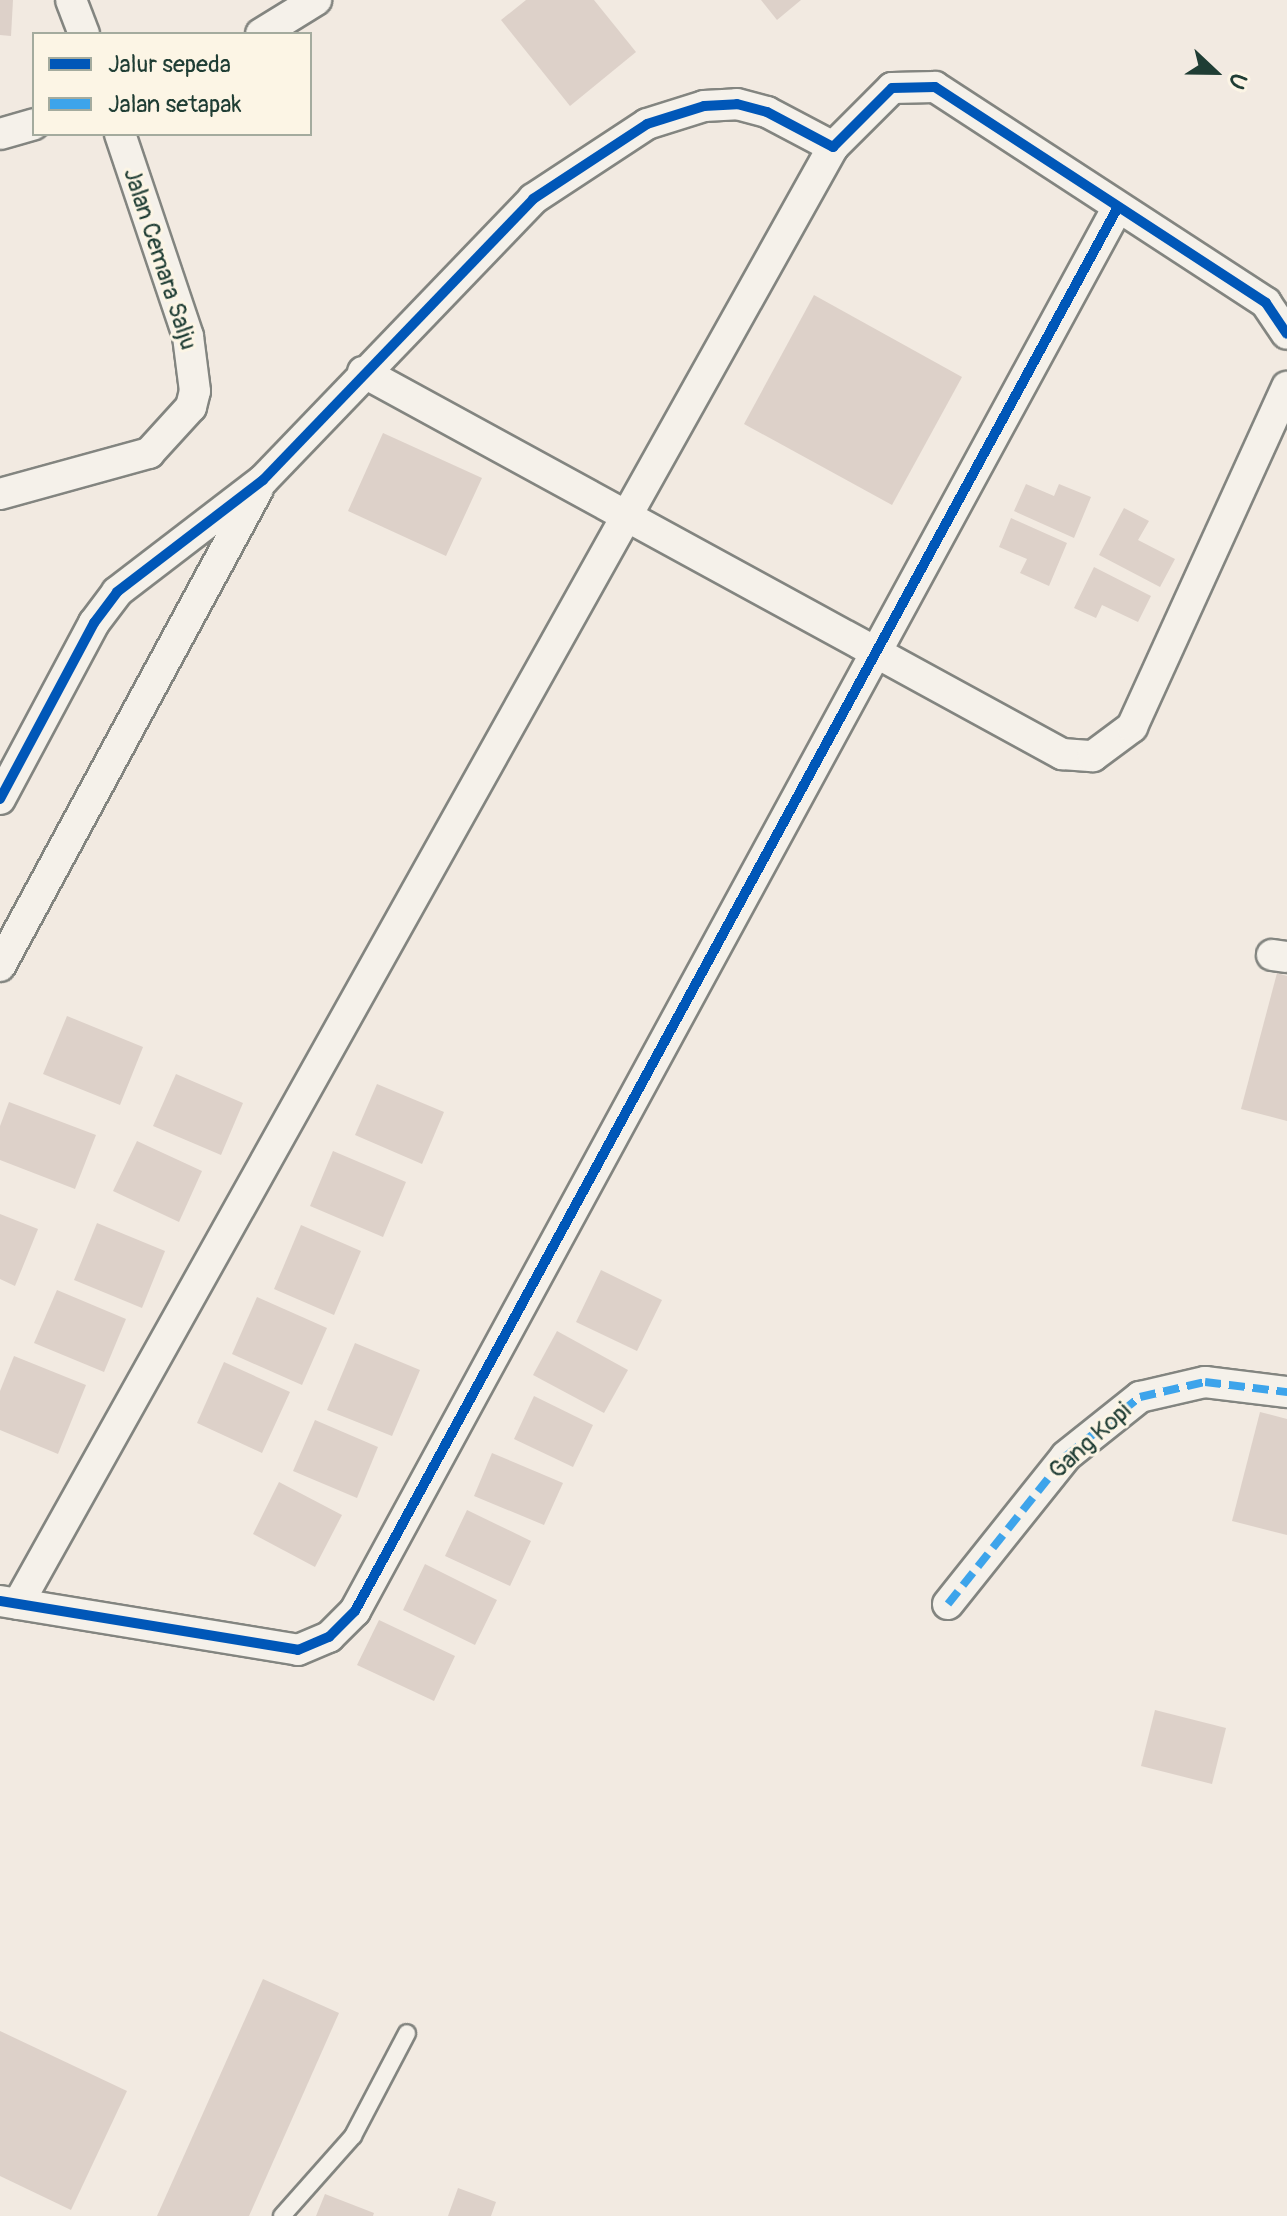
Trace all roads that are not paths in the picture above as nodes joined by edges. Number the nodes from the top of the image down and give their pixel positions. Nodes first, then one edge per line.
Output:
1 (71, 0) edge
2 (316, 0) edge
3 (83, 32) edge
4 (264, 32) edge
5 (32, 125) edge
6 (0, 134) edge
7 (121, 136) edge
8 (833, 147) junction
9 (1117, 209) junction
10 (1287, 334) edge
11 (363, 372) junction
12 (1287, 387) edge
13 (263, 480) junction
14 (0, 494) edge
15 (626, 512) junction
16 (875, 651) junction
17 (0, 799) edge
18 (0, 966) edge
19 (1287, 1392) edge
20 (9, 1603) edge
21 (948, 1604) dead end
22 (407, 2033) dead end
23 (282, 2216) edge

1 - 3 street
2 - 4 street
5 - 6 street
7 - 14 street, Jalan Cemara Salju
8 - 9 street
8 - 11 street
8 - 15 street
9 - 10 street
9 - 16 street
11 - 13 street
11 - 15 street
12 - 16 street
13 - 17 street
13 - 18 street
15 - 16 street
15 - 20 street
16 - 20 street
19 - 21 street, Gang Kopi
22 - 23 lane

